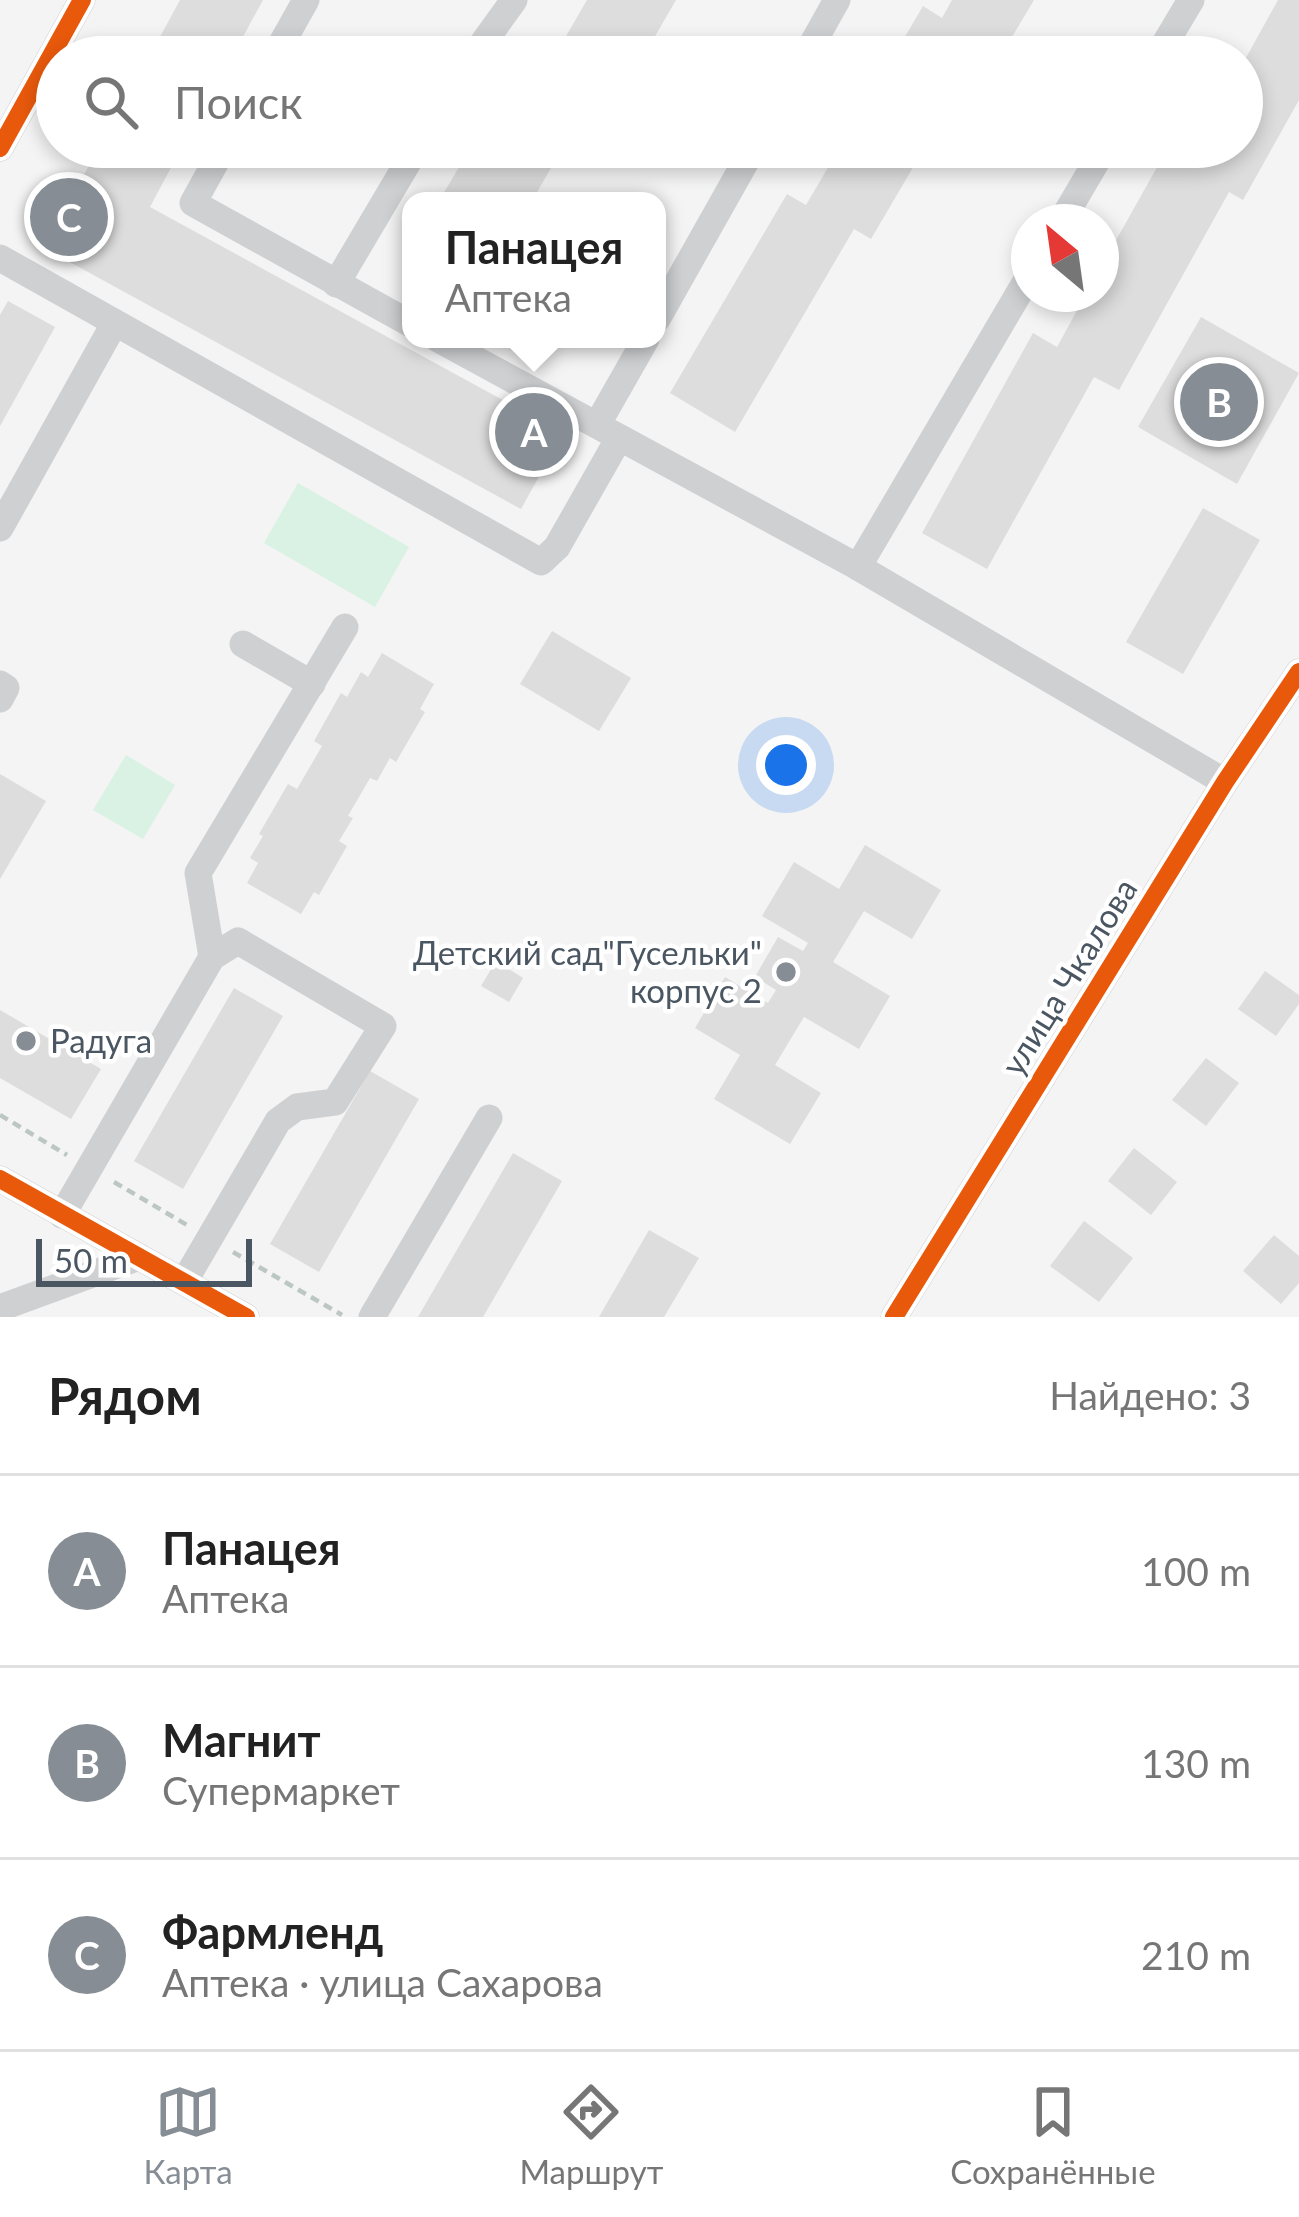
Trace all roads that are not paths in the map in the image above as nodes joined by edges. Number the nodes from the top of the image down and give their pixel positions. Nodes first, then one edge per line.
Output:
1 (82, 0) edge
2 (306, 0) edge
3 (514, 0) edge
4 (838, 0) edge
5 (1191, 0) edge
6 (62, 36) edge
7 (286, 36) edge
8 (488, 36) edge
9 (817, 36) edge
10 (1170, 36) edge
11 (36, 83) edge
12 (0, 148) edge
13 (212, 168) edge
14 (406, 168) edge
15 (742, 168) edge
16 (1092, 168) edge
17 (1071, 204) edge
18 (0, 258) edge
19 (337, 284) junction
20 (666, 303) edge
21 (1011, 307) edge
22 (402, 319) edge
23 (115, 324) junction
24 (455, 348) edge
25 (642, 348) edge
26 (608, 431) junction
27 (0, 528) edge
28 (859, 567) junction
29 (346, 628) dead end
30 (243, 644) dead end
31 (1299, 672) edge
32 (0, 684) edge
33 (312, 684) junction
34 (0, 699) edge
35 (1225, 782) junction
36 (206, 923) junction
37 (238, 941) junction
38 (212, 957) junction
39 (489, 1118) dead end
40 (0, 1179) edge
41 (62, 1215) junction
42 (139, 1257) junction
43 (184, 1282) junction
44 (0, 1308) edge
45 (246, 1317) edge
46 (372, 1317) edge
47 (894, 1317) edge

1 - 6 street
2 - 7 street
3 - 8 street
4 - 9 street
5 - 10 street
11 - 12 street
13 - 19 street
14 - 19 street
15 - 20 street
16 - 17 street
18 - 23 street
19 - 22 street
21 - 28 street
23 - 26 street
23 - 27 street
24 - 26 street
25 - 26 street
26 - 28 street
28 - 35 street
29 - 33 street
30 - 33 street
31 - 35 street, улица Чкалова
32 - 34 street
33 - 36 street
35 - 47 street, улица Чкалова
36 - 37 street
36 - 38 street
37 - 38 street
37 - 43 street
38 - 41 street
39 - 46 street
40 - 41 street
41 - 42 street
42 - 43 street
42 - 44 street
43 - 45 street

